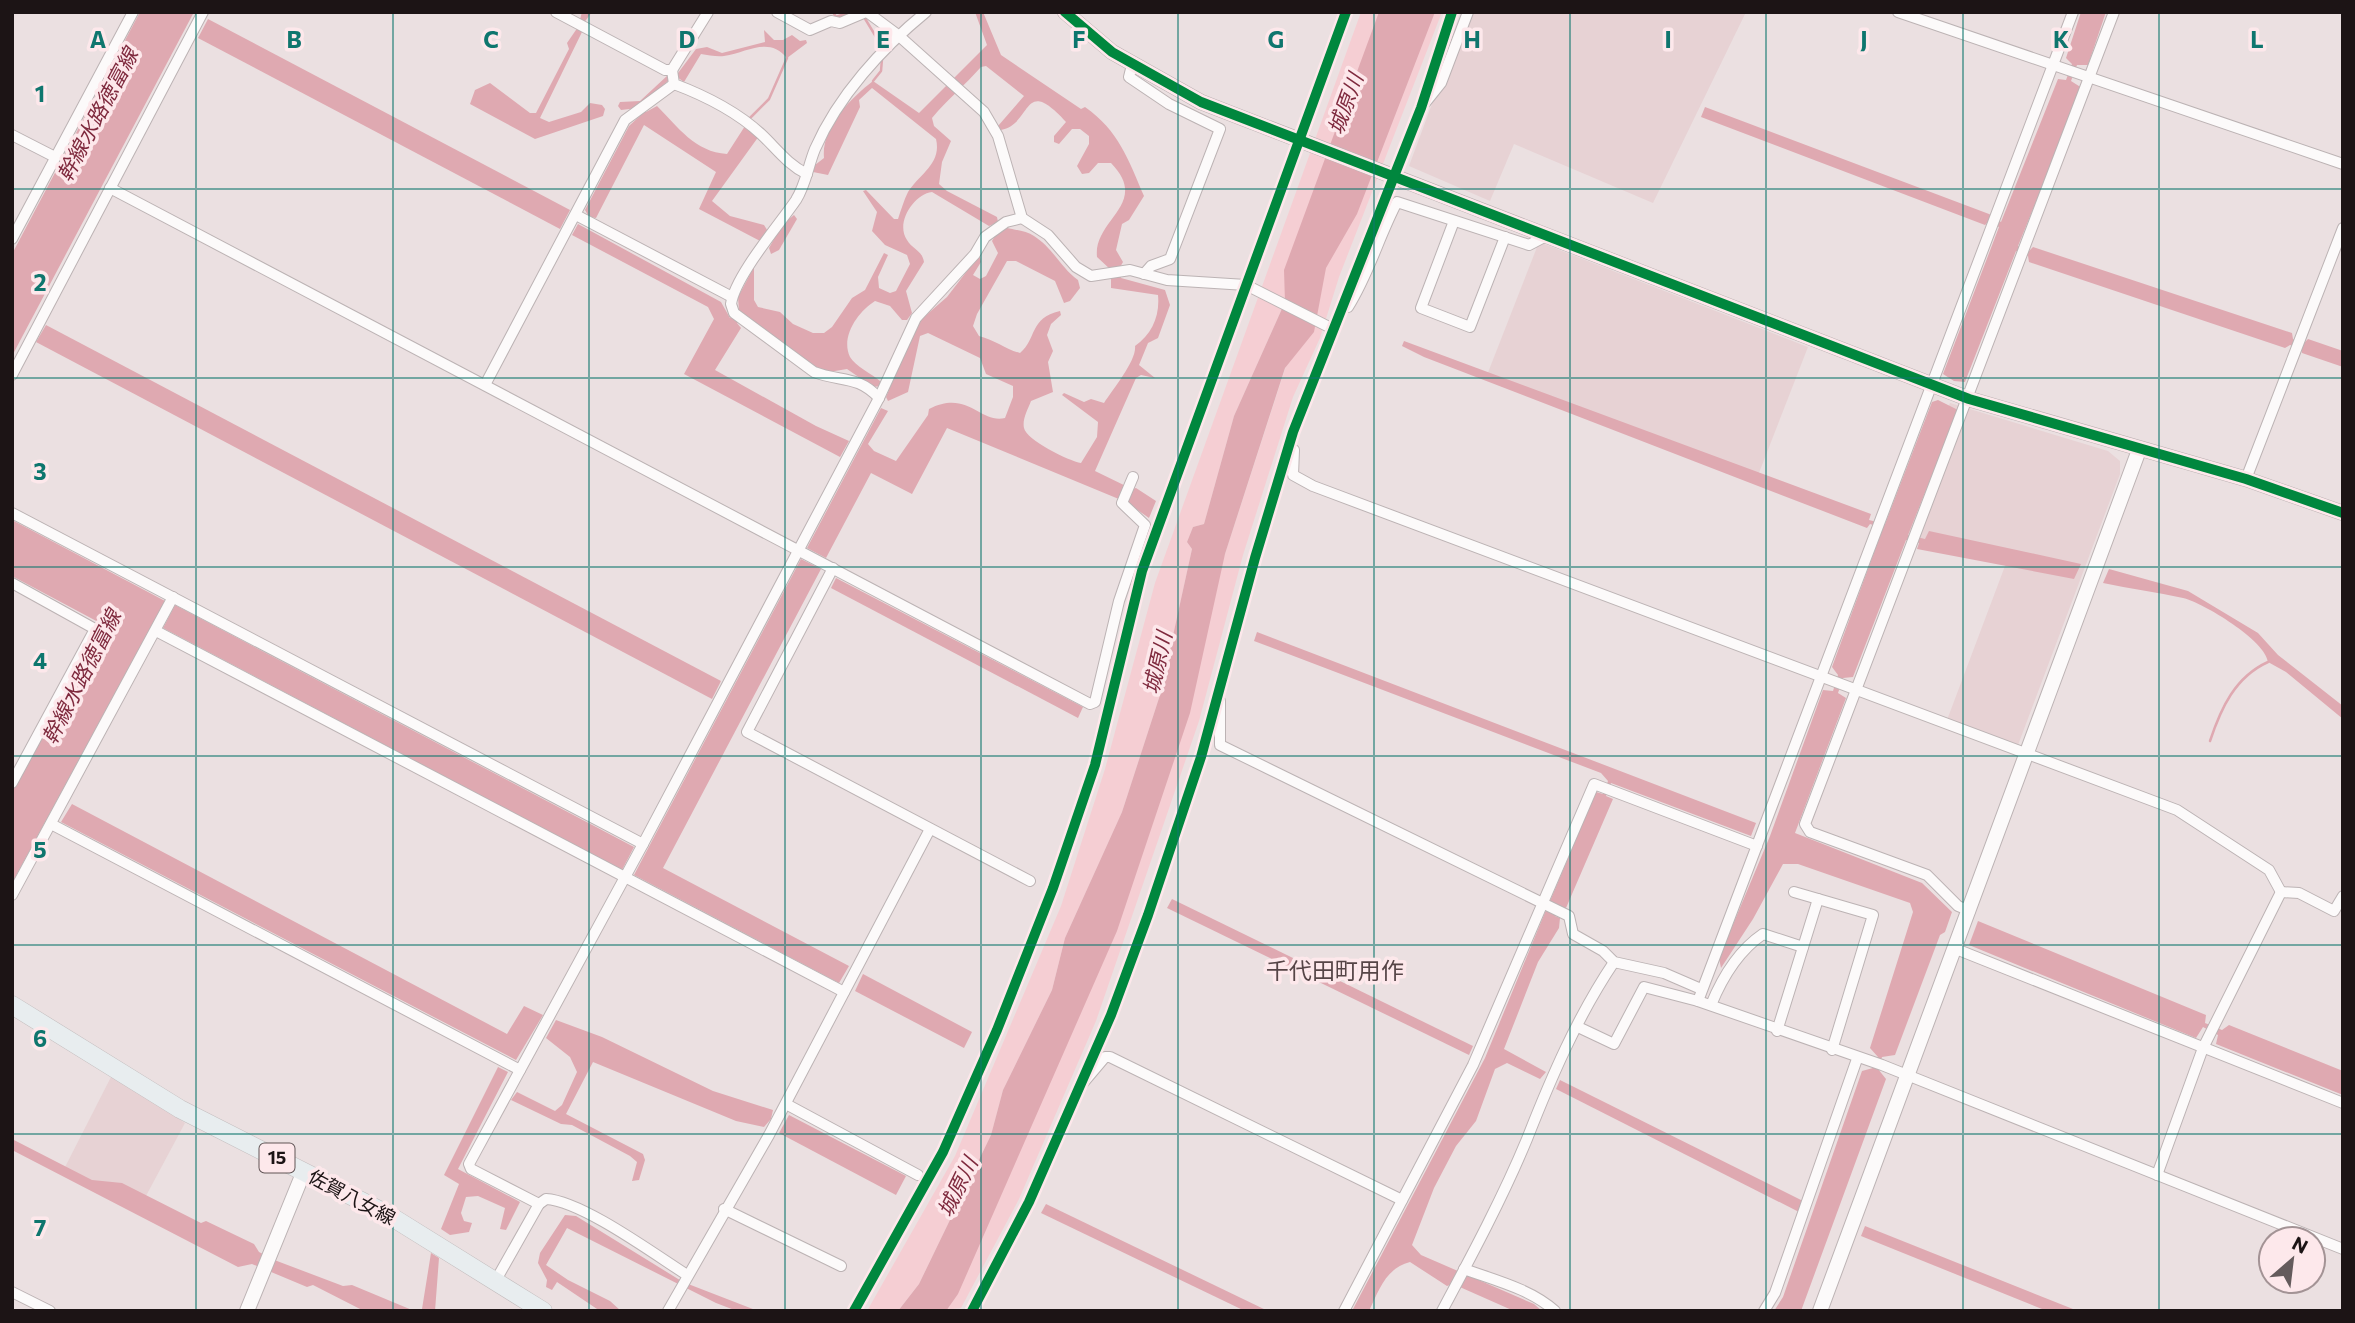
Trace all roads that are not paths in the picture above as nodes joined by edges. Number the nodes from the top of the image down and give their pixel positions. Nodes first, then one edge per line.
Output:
1 (133, 12) edge
2 (203, 12) edge
3 (556, 12) edge
4 (708, 12) edge
5 (777, 12) edge
6 (867, 12) edge
7 (926, 12) edge
8 (1065, 12) edge
9 (1452, 12) edge
10 (1468, 12) edge
11 (1898, 12) edge
12 (2073, 12) edge
13 (2114, 12) edge
14 (898, 35) junction
15 (1132, 65) junction
16 (2059, 67) junction
17 (673, 76) junction
18 (2086, 76) junction
19 (1421, 108) junction
20 (12, 135) edge
21 (55, 157) junction
22 (2343, 164) edge
23 (807, 174) junction
24 (1394, 176) junction
25 (110, 188) junction
26 (1022, 218) junction
27 (1454, 221) junction
28 (572, 223) junction
29 (2343, 228) edge
30 (1548, 235) junction
31 (1505, 237) junction
32 (12, 239) edge
33 (1144, 274) junction
34 (732, 297) junction
35 (1341, 313) junction
36 (1333, 329) junction
37 (12, 375) edge
38 (486, 383) junction
39 (1930, 384) junction
40 (879, 398) junction
41 (1969, 399) junction
42 (1293, 432) junction
43 (2139, 450) junction
44 (1133, 477) dead end
45 (2246, 479) junction
46 (12, 513) edge
47 (2343, 513) edge
48 (798, 550) junction
49 (832, 568) junction
50 (12, 583) edge
51 (173, 597) junction
52 (156, 631) junction
53 (1821, 677) junction
54 (1220, 691) junction
55 (1858, 691) junction
56 (2028, 754) junction
57 (12, 783) edge
58 (51, 824) junction
59 (929, 829) junction
60 (643, 844) junction
61 (1757, 846) junction
62 (625, 877) junction
63 (1030, 881) dead end
64 (1794, 892) dead end
65 (2281, 892) junction
66 (12, 895) edge
67 (2343, 896) edge
68 (1818, 899) junction
69 (1542, 903) junction
70 (1970, 911) junction
71 (1803, 947) junction
72 (1956, 949) junction
73 (1614, 962) junction
74 (844, 992) junction
75 (1699, 995) junction
76 (12, 1005) edge
77 (1711, 1005) junction
78 (1578, 1027) junction
79 (1777, 1031) junction
80 (2203, 1048) junction
81 (1832, 1050) junction
82 (1857, 1059) junction
83 (520, 1070) junction
84 (1909, 1075) junction
85 (1079, 1086) junction
86 (2343, 1103) edge
87 (786, 1104) junction
88 (304, 1171) junction
89 (918, 1175) dead end
90 (2157, 1175) junction
91 (1402, 1200) junction
92 (539, 1204) junction
93 (724, 1209) junction
94 (2343, 1249) edge
95 (841, 1266) dead end
96 (1463, 1270) junction
97 (496, 1280) junction
98 (684, 1280) junction
99 (12, 1292) edge
100 (50, 1311) edge
101 (247, 1311) edge
102 (542, 1311) edge
103 (667, 1311) edge
104 (972, 1311) edge
105 (1344, 1311) edge
106 (1442, 1311) edge
107 (1555, 1311) edge
108 (1764, 1311) edge
109 (1820, 1311) edge

1 - 21 street
2 - 25 street
3 - 17 street
4 - 17 street
5 - 6 street
6 - 14 street
7 - 14 street
8 - 15 street
9 - 19 street
10 - 19 street
11 - 16 street
12 - 16 street
13 - 18 street
14 - 23 street
14 - 26 street
15 - 24 street
15 - 33 street
16 - 18 street
16 - 39 street
17 - 23 street
17 - 28 street
18 - 22 street
18 - 41 street
19 - 24 street
20 - 21 street
21 - 32 street
23 - 34 street
24 - 30 street
24 - 35 street
25 - 37 street
25 - 38 street
26 - 33 street
26 - 40 street
27 - 31 street
27 - 31 street
27 - 35 street
28 - 34 street
28 - 38 street
29 - 45 street
30 - 31 street
30 - 39 street
33 - 36 street
34 - 40 street
35 - 36 street
36 - 42 street
38 - 48 street
39 - 41 street
39 - 53 street
40 - 48 street
41 - 43 street
41 - 55 street
42 - 53 street
42 - 54 street
43 - 45 street
43 - 56 street
44 - 49 street
45 - 47 street
46 - 51 street
48 - 49 street
48 - 60 street
49 - 59 street
50 - 57 street
51 - 52 street
51 - 60 street
52 - 58 street
52 - 62 street
53 - 55 street
53 - 61 street
54 - 69 street
54 - 85 street
55 - 56 street
55 - 70 street
56 - 65 street
56 - 70 street
58 - 66 street
58 - 83 street
59 - 63 street
59 - 74 street
60 - 62 street
61 - 69 street
61 - 75 street
62 - 74 street
62 - 83 street
64 - 68 street
65 - 67 street
65 - 80 street
68 - 71 street
68 - 81 street
69 - 73 street
69 - 91 street
70 - 72 street
71 - 77 street
71 - 79 street
72 - 80 street
72 - 84 street
73 - 75 street
73 - 78 street
74 - 87 street
75 - 77 street
75 - 78 street
76 - 88 main road, 佐賀八女線 / 15
77 - 79 street
78 - 96 street
79 - 81 street
80 - 86 street
80 - 90 street
81 - 82 street
82 - 84 street
82 - 108 street
83 - 92 street
84 - 90 street
84 - 109 street
85 - 91 street
85 - 104 street
87 - 89 street
87 - 93 street
88 - 97 main road, 佐賀八女線 / 15
88 - 101 street
90 - 94 street
91 - 105 street
92 - 97 street
92 - 98 street
93 - 95 street
93 - 98 street
96 - 106 street
96 - 107 street
97 - 102 main road, 佐賀八女線 / 15
98 - 103 street
99 - 100 street

